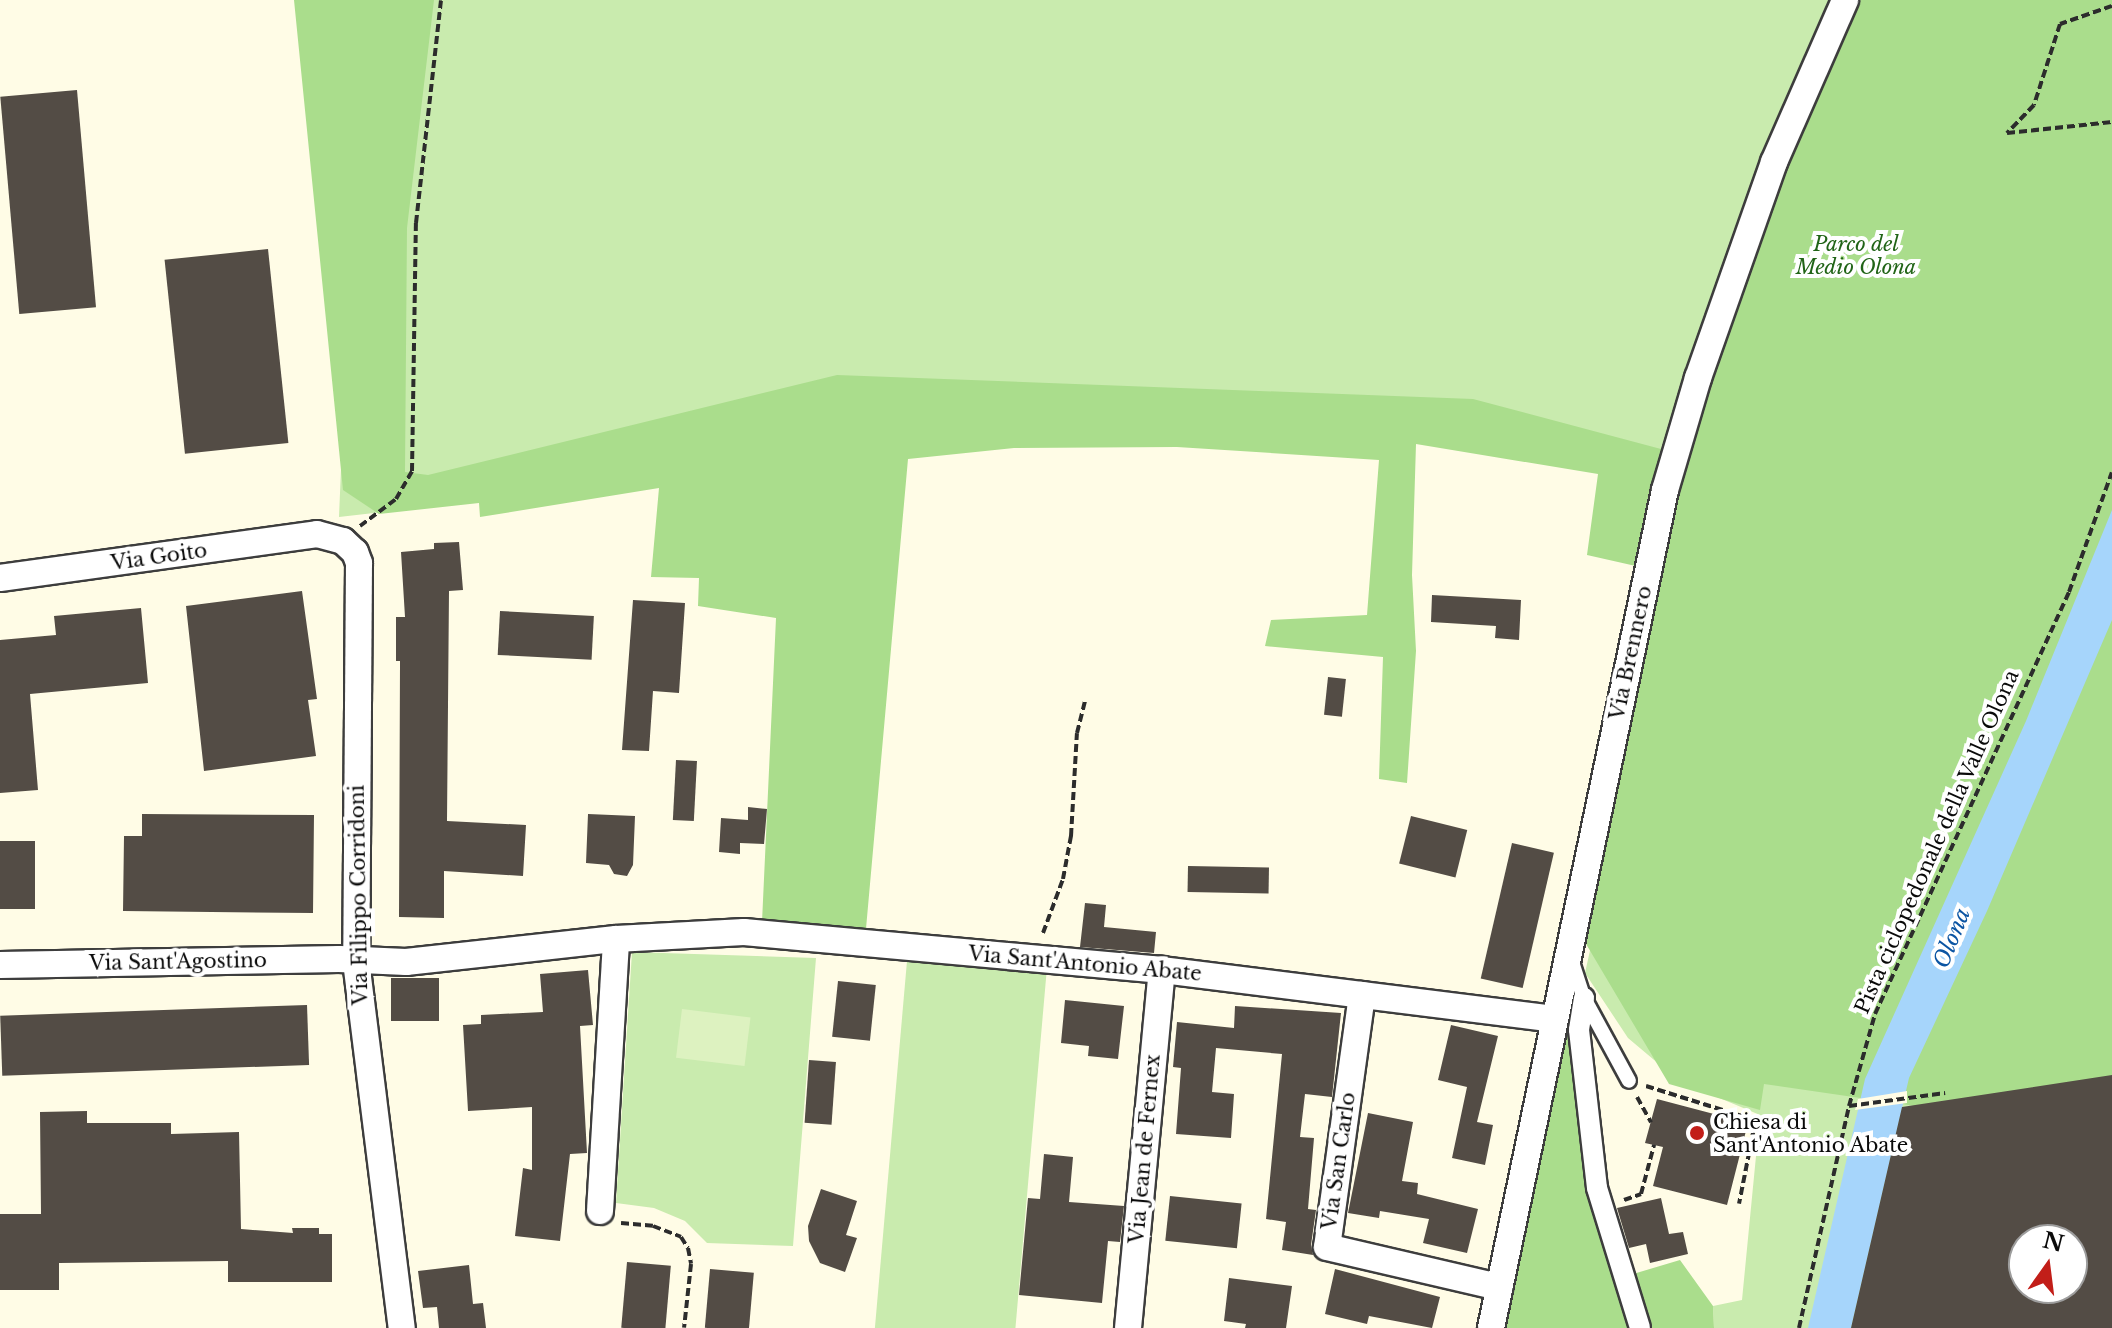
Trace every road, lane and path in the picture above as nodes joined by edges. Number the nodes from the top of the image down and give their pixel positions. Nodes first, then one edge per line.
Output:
1 (441, 0) edge
2 (1845, 0) edge
3 (2112, 6) edge
4 (2112, 122) edge
5 (2112, 472) edge
6 (343, 541) junction
7 (0, 578) edge
8 (1085, 701) dead end
9 (616, 939) junction
10 (1568, 952) junction
11 (1033, 959) junction
12 (356, 961) junction
13 (0, 965) edge
14 (1162, 970) junction
15 (1362, 995) junction
16 (1584, 998) junction
17 (1553, 1019) junction
18 (1629, 1081) junction
19 (1945, 1093) dead end
20 (1849, 1106) junction
21 (1651, 1122) dead end
22 (1654, 1145) dead end
23 (1641, 1194) dead end
24 (1739, 1204) dead end
25 (600, 1211) joint
26 (1499, 1287) junction
27 (402, 1328) edge
28 (684, 1328) edge
29 (1128, 1328) edge
30 (1491, 1328) edge
31 (1640, 1328) edge
32 (1799, 1328) edge

1 - 6 path
2 - 10 street, Via Brennero
3 - 4 path
5 - 20 path, Pista ciclopedonale della Valle Olona
6 - 7 street, Via Goito
6 - 12 street, Via Filippo Corridoni
8 - 11 path
9 - 11 street, Via Sant'Antonio Abate
9 - 12 street, Via Sant'Antonio Abate
9 - 25 street
10 - 16 lane
10 - 17 street, Via Brennero
11 - 14 street, Via Sant'Antonio Abate
12 - 13 street, Via Sant'Agostino
12 - 27 street, Via Filippo Corridoni
14 - 15 street, Via Sant'Antonio Abate
14 - 29 street, Via Jean de Fernex
15 - 17 street, Via Sant'Antonio Abate
15 - 26 street, Via San Carlo
16 - 18 lane
16 - 31 street
17 - 26 street, Via Brennero
18 - 21 path
18 - 24 path
19 - 20 path
20 - 32 path, Pista ciclopedonale della Valle Olona
22 - 23 path
25 - 28 path
26 - 30 street, Via Brennero

